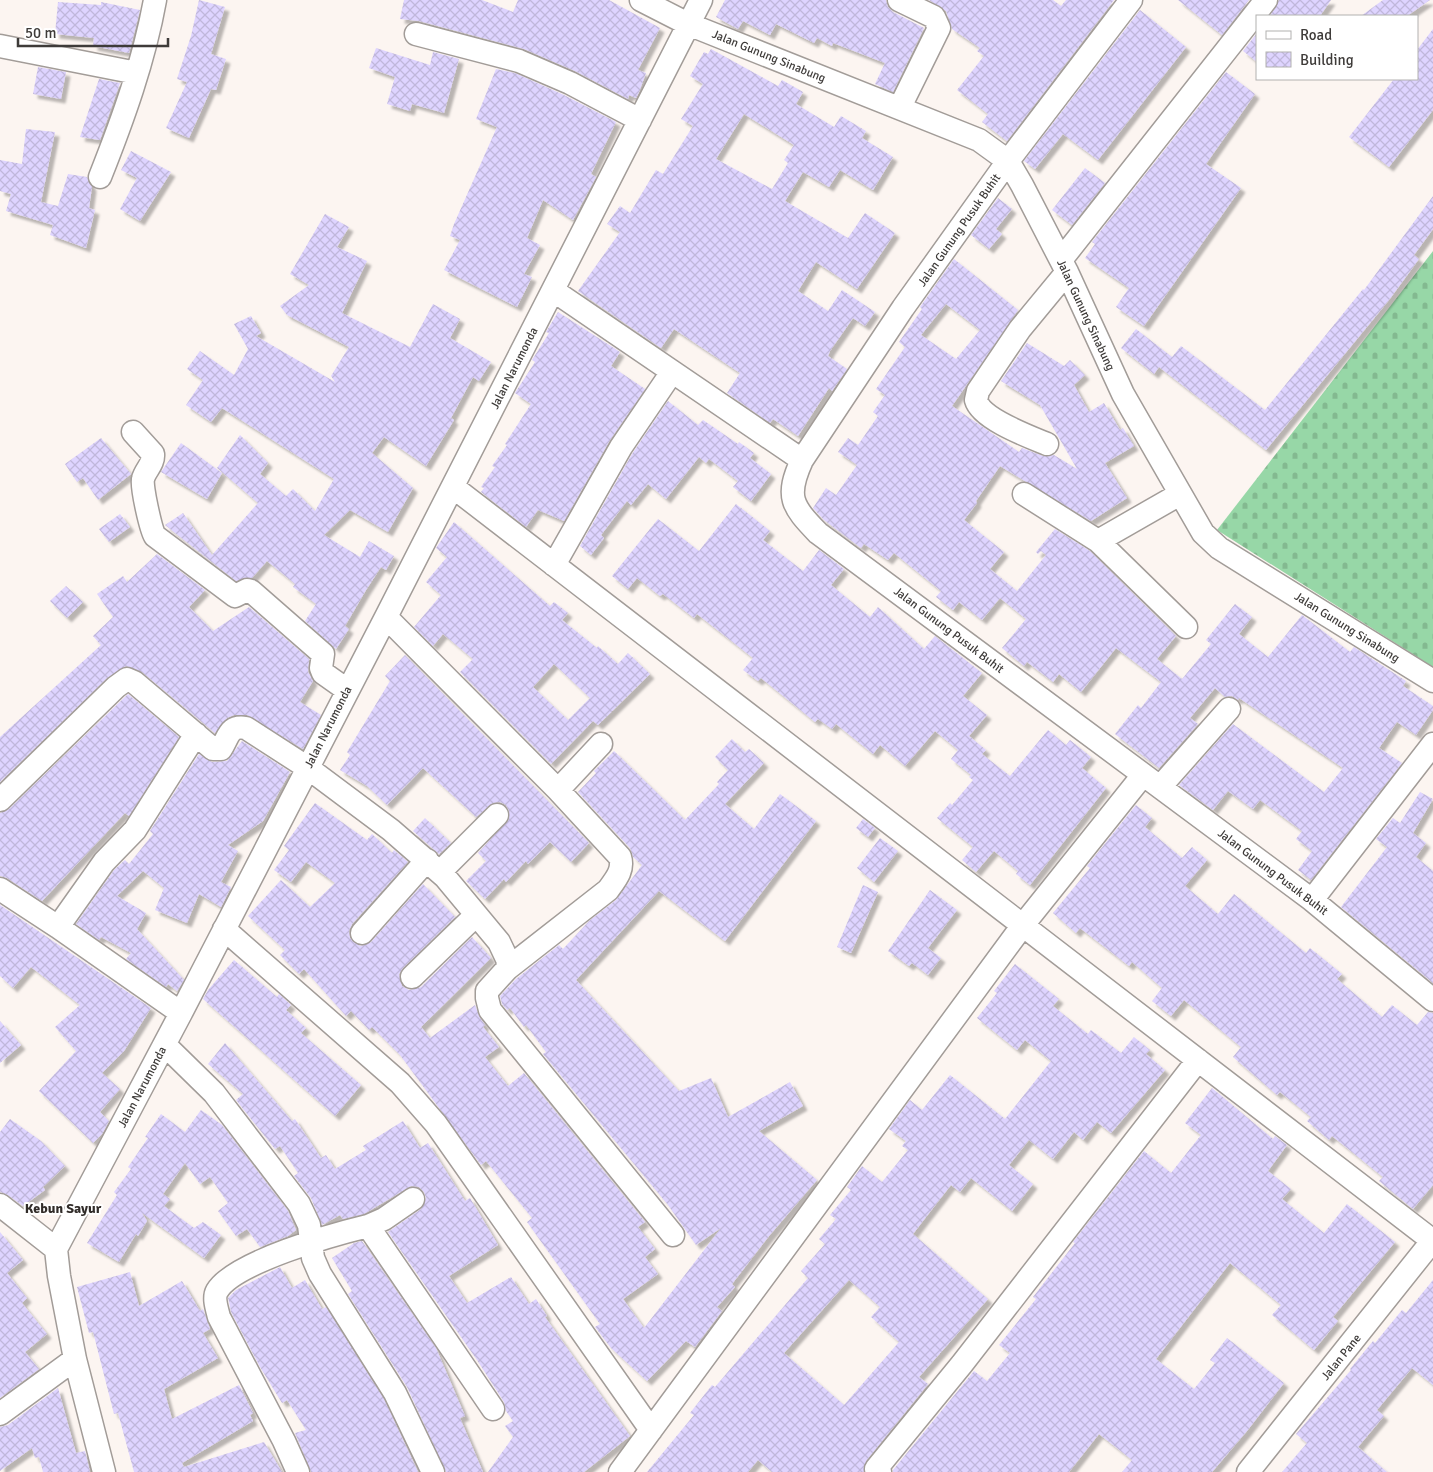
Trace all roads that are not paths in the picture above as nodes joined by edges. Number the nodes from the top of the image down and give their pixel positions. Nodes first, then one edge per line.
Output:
1 (155, 0) edge
2 (641, 0) edge
3 (701, 0) edge
4 (899, 0) edge
5 (1131, 0) edge
6 (1266, 0) edge
7 (688, 24) junction
8 (416, 34) dead end
9 (0, 46) edge
10 (138, 73) junction
11 (900, 107) junction
12 (640, 120) junction
13 (1008, 161) junction
14 (100, 177) dead end
15 (1064, 266) junction
16 (554, 291) junction
17 (672, 372) junction
18 (133, 432) dead end
19 (1047, 444) dead end
20 (802, 460) junction
21 (453, 487) junction
22 (1024, 494) dead end
23 (1180, 494) junction
24 (1098, 541) junction
25 (554, 565) junction
26 (386, 617) junction
27 (1186, 627) dead end
28 (1433, 681) edge
29 (347, 690) junction
30 (1229, 709) dead end
31 (196, 734) junction
32 (601, 744) dead end
33 (1433, 744) edge
34 (308, 768) junction
35 (1151, 781) junction
36 (558, 790) junction
37 (0, 800) edge
38 (497, 815) dead end
39 (434, 866) junction
40 (0, 889) edge
41 (1312, 900) junction
42 (476, 914) junction
43 (1022, 925) junction
44 (58, 927) junction
45 (224, 929) junction
46 (362, 933) dead end
47 (507, 969) junction
48 (412, 977) dead end
49 (1433, 1000) edge
50 (181, 1014) junction
51 (164, 1045) junction
52 (1198, 1060) junction
53 (414, 1199) dead end
54 (0, 1205) edge
55 (368, 1226) junction
56 (673, 1235) dead end
57 (311, 1240) junction
58 (1433, 1240) edge
59 (56, 1249) junction
60 (75, 1359) junction
61 (493, 1409) dead end
62 (0, 1414) edge
63 (651, 1430) junction
64 (104, 1472) edge
65 (298, 1472) edge
66 (433, 1472) edge
67 (620, 1472) edge
68 (880, 1472) edge
69 (1248, 1472) edge

1 - 10 street
2 - 7 street, Jalan Gunung Sinabung
3 - 7 street, Jalan Narumonda
4 - 11 street
5 - 13 street, Jalan Gunung Pusuk Buhit
6 - 15 street
7 - 11 street, Jalan Gunung Sinabung
7 - 12 street, Jalan Narumonda
8 - 12 street
9 - 10 street
10 - 14 street
11 - 13 street, Jalan Gunung Sinabung
12 - 16 street, Jalan Narumonda
13 - 15 street, Jalan Gunung Sinabung
13 - 20 street, Jalan Gunung Pusuk Buhit
15 - 19 street
15 - 23 street, Jalan Gunung Sinabung
16 - 17 street
16 - 21 street, Jalan Narumonda
17 - 20 street
17 - 25 street
18 - 29 street
20 - 35 street, Jalan Gunung Pusuk Buhit
21 - 25 street
21 - 26 street, Jalan Narumonda
22 - 24 street
23 - 24 street
23 - 28 street, Jalan Gunung Sinabung
24 - 27 street
25 - 43 street
26 - 29 street, Jalan Narumonda
26 - 36 street
29 - 34 street, Jalan Narumonda
30 - 35 street
31 - 34 street
31 - 37 street
31 - 44 street
32 - 36 street
33 - 41 street
34 - 39 street
34 - 45 street, Jalan Narumonda
35 - 41 street, Jalan Gunung Pusuk Buhit
35 - 43 street
36 - 47 street
38 - 39 street
39 - 42 street
39 - 46 street
40 - 44 street
41 - 49 street, Jalan Gunung Pusuk Buhit
42 - 47 street
42 - 48 street
43 - 52 street
43 - 63 street
44 - 50 street
45 - 50 street, Jalan Narumonda
45 - 63 street
47 - 56 street
50 - 51 street, Jalan Narumonda
51 - 57 street
51 - 59 street, Jalan Narumonda
52 - 58 street
52 - 68 street
53 - 55 street
54 - 59 street
55 - 57 street
55 - 61 street
57 - 65 street
57 - 66 street
58 - 69 street, Jalan Pane
59 - 60 street
60 - 62 street
60 - 64 street
63 - 67 street

